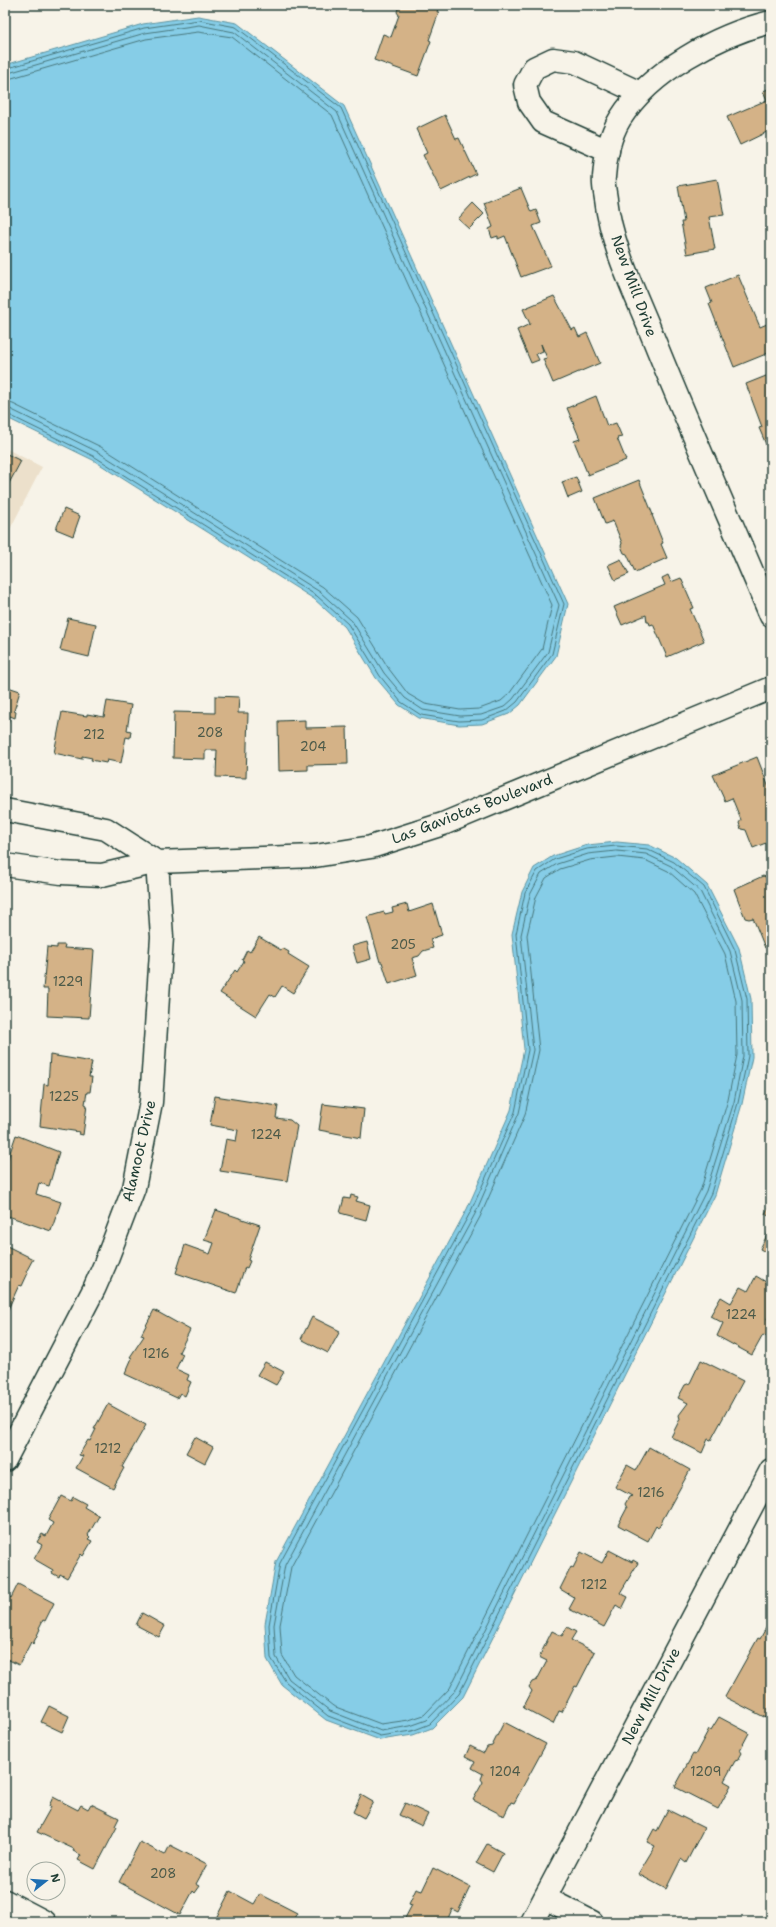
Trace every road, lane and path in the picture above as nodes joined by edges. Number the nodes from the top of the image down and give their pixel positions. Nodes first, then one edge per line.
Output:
1 (771, 22) edge
2 (640, 93) junction
3 (608, 151) junction
4 (771, 616) edge
5 (771, 688) edge
6 (5, 810) edge
7 (157, 862) junction
8 (5, 865) edge
9 (5, 1460) edge
10 (771, 1470) edge
11 (545, 1898) junction
12 (5, 1901) edge
13 (45, 1922) edge
14 (532, 1922) edge
15 (592, 1922) edge

1 - 2 street, New Mill Drive
2 - 3 street, New Mill Drive
2 - 3 street
3 - 4 street, New Mill Drive
5 - 7 street, Las Gaviotas Boulevard
6 - 7 street
7 - 8 street, Las Gaviotas Boulevard
7 - 9 street, Alamoot Drive
10 - 11 street, New Mill Drive
11 - 14 street, New Mill Drive
11 - 15 street
12 - 13 street

